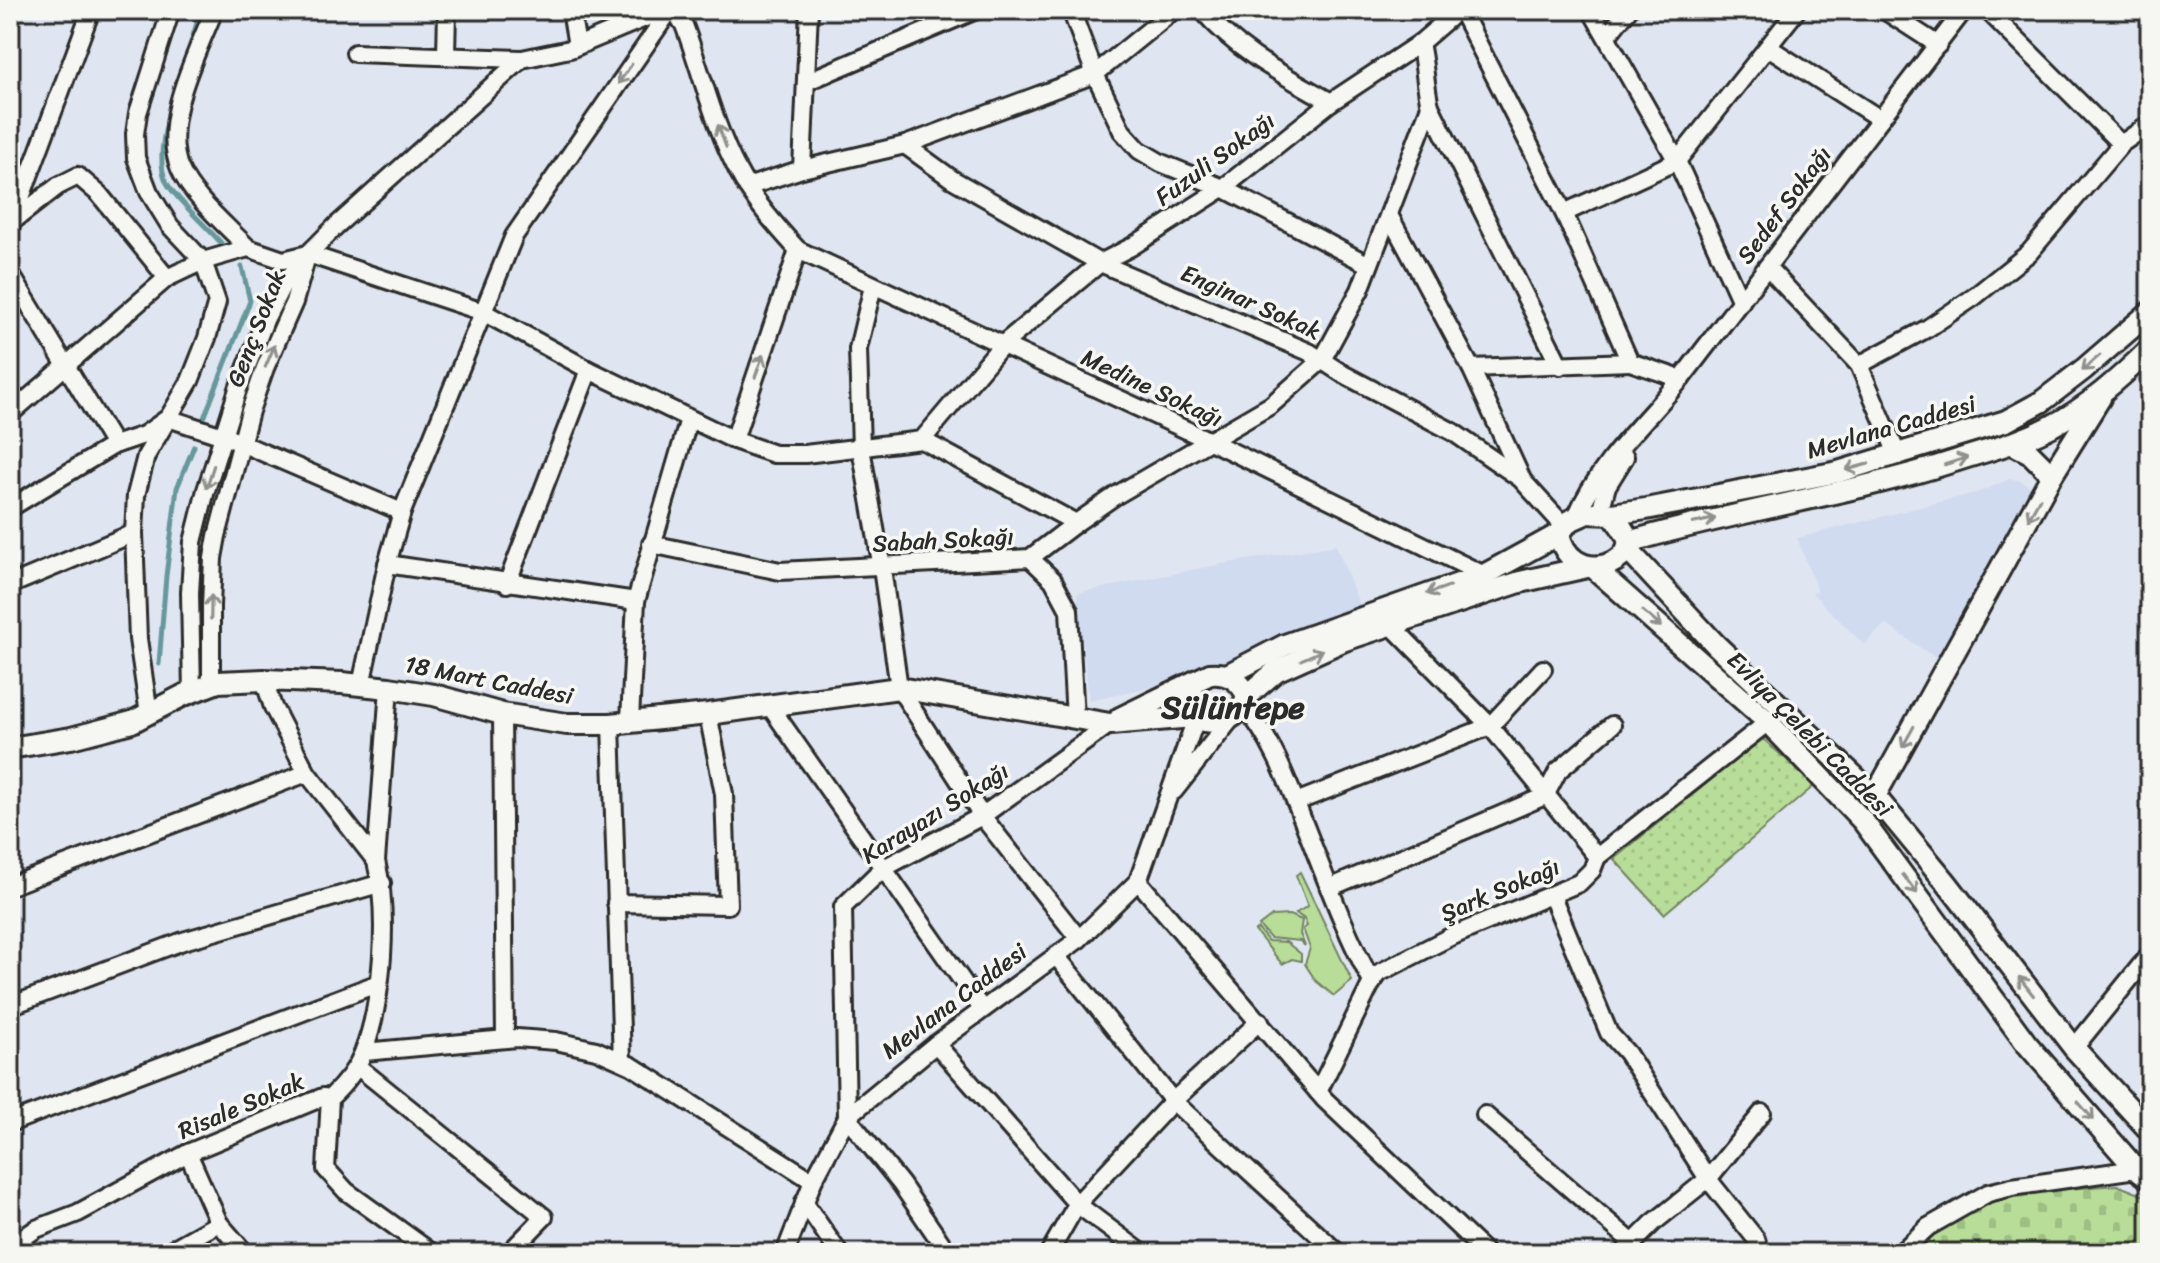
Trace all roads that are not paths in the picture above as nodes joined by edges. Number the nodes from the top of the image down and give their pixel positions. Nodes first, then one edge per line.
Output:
1 (171, 10) edge
2 (214, 10) edge
3 (447, 10) edge
4 (571, 10) edge
5 (669, 10) edge
6 (809, 10) edge
7 (976, 10) edge
8 (1071, 10) edge
9 (1174, 10) edge
10 (1202, 10) edge
11 (1453, 10) edge
12 (1461, 10) edge
13 (1591, 10) edge
14 (1628, 10) edge
15 (1797, 10) edge
16 (1884, 10) edge
17 (1964, 10) edge
18 (1987, 10) edge
19 (90, 13) dead end
20 (1608, 35) junction
21 (1420, 43) junction
22 (1938, 45) junction
23 (577, 46) junction
24 (1768, 47) junction
25 (355, 53) dead end
26 (446, 55) junction
27 (522, 59) junction
28 (1095, 74) junction
29 (808, 81) junction
30 (1331, 102) junction
31 (1430, 106) junction
32 (1880, 119) junction
33 (2150, 124) edge
34 (2121, 144) junction
35 (905, 145) junction
36 (1677, 161) junction
37 (802, 169) junction
38 (747, 187) junction
39 (1223, 188) junction
40 (1564, 213) junction
41 (1389, 215) junction
42 (11, 224) edge
43 (248, 248) junction
44 (798, 250) junction
45 (308, 254) junction
46 (203, 261) junction
47 (1100, 263) junction
48 (1369, 265) junction
49 (1767, 267) junction
50 (10, 273) edge
51 (167, 278) junction
52 (873, 286) junction
53 (1741, 302) junction
54 (483, 312) junction
55 (2150, 312) edge
56 (1002, 345) junction
57 (2150, 349) edge
58 (1322, 360) junction
59 (1630, 362) junction
60 (1859, 365) junction
61 (68, 366) junction
62 (1560, 366) junction
63 (1471, 368) junction
64 (589, 370) junction
65 (1681, 379) junction
66 (2102, 394) junction
67 (10, 414) edge
68 (168, 418) junction
69 (689, 419) junction
70 (1640, 427) junction
71 (223, 437) junction
72 (734, 440) junction
73 (922, 440) junction
74 (1208, 440) junction
75 (2011, 443) junction
76 (241, 444) junction
77 (114, 445) junction
78 (861, 448) junction
79 (1898, 456) junction
80 (2052, 475) junction
81 (1521, 479) junction
82 (10, 508) edge
83 (402, 512) junction
84 (1606, 513) junction
85 (1076, 523) junction
86 (1566, 525) junction
87 (134, 533) junction
88 (651, 544) junction
89 (1628, 545) junction
90 (1030, 558) junction
91 (387, 564) junction
92 (1590, 567) junction
93 (882, 568) junction
94 (1484, 575) junction
95 (507, 584) junction
96 (10, 585) edge
97 (636, 601) junction
98 (1392, 626) junction
99 (1543, 669) dead end
100 (1227, 675) junction
101 (264, 680) junction
102 (1195, 682) junction
103 (361, 685) junction
104 (389, 688) junction
105 (899, 688) junction
106 (202, 689) junction
107 (769, 705) junction
108 (1240, 709) junction
109 (149, 714) junction
110 (502, 714) junction
111 (708, 714) junction
112 (1195, 718) junction
113 (1075, 719) junction
114 (620, 722) junction
115 (1768, 722) junction
116 (1110, 724) junction
117 (1612, 725) dead end
118 (1490, 726) junction
119 (10, 748) edge
120 (307, 773) junction
121 (1545, 796) junction
122 (1875, 796) junction
123 (1166, 801) junction
124 (1296, 802) junction
125 (982, 816) junction
126 (1597, 857) junction
127 (376, 861) junction
128 (882, 869) junction
129 (1138, 881) junction
130 (382, 883) junction
131 (10, 886) edge
132 (1329, 888) junction
133 (1552, 896) junction
134 (616, 903) junction
135 (1079, 939) junction
136 (2150, 954) edge
137 (1057, 957) junction
138 (1372, 982) junction
139 (379, 983) junction
140 (10, 1006) edge
141 (982, 1009) junction
142 (1260, 1021) junction
143 (505, 1039) junction
144 (936, 1044) junction
145 (2074, 1048) junction
146 (360, 1059) junction
147 (622, 1061) junction
148 (2052, 1073) junction
149 (1318, 1092) junction
150 (330, 1098) junction
151 (1173, 1101) junction
152 (1762, 1113) dead end
153 (1485, 1115) dead end
154 (847, 1117) junction
155 (10, 1123) edge
156 (2150, 1131) edge
157 (188, 1153) junction
158 (2143, 1174) edge
159 (1708, 1179) junction
160 (813, 1181) junction
161 (804, 1202) junction
162 (1077, 1204) junction
163 (219, 1223) junction
164 (10, 1247) edge
165 (1628, 1248) edge
166 (165, 1253) edge
167 (245, 1253) edge
168 (432, 1253) edge
169 (509, 1253) edge
170 (785, 1253) edge
171 (839, 1253) edge
172 (948, 1253) edge
173 (1049, 1253) edge
174 (1142, 1253) edge
175 (1338, 1253) edge
176 (1486, 1253) edge
177 (1760, 1253) edge
178 (1900, 1253) edge

1 - 46 street
2 - 43 street
3 - 26 street
4 - 23 street
5 - 23 street
38 -> 5 street
5 -> 54 street
6 - 29 street
7 - 29 street
8 - 28 street
9 - 28 street
10 - 30 street
11 - 21 street, Fuzuli Sokağı
12 - 40 street
13 - 20 street
14 - 20 street
15 - 24 street
16 - 22 street
17 - 22 street, Sedef Sokağı
18 - 34 street
19 - 42 street
20 - 36 street
21 - 30 street, Fuzuli Sokağı
21 - 31 street
22 - 32 street, Sedef Sokağı
23 - 27 street
24 - 32 street
24 - 36 street
25 - 26 street
26 - 27 street
27 - 45 street
28 - 35 street
28 - 39 street
29 - 37 street
30 - 39 street, Fuzuli Sokağı
31 - 41 street
31 - 62 street
32 - 49 street, Sedef Sokağı
33 - 34 street
34 - 60 street
35 - 37 street
35 - 47 street, Enginar Sokak
36 - 40 street
36 - 53 street
37 - 38 street
38 - 44 street
39 - 47 street, Fuzuli Sokağı
39 - 48 street
40 - 59 street
41 - 48 street
41 - 63 street
42 - 51 street
43 - 45 street
43 - 46 street
44 - 52 street, Medine Sokağı
72 -> 44 street
45 - 54 street
45 - 71 street, Genç Sokak
76 -> 45 street, Genç Sokak
46 - 51 street
46 - 68 street
47 - 56 street, Fuzuli Sokağı
47 - 58 street, Enginar Sokak
48 - 58 street
49 - 53 street, Sedef Sokağı
49 - 60 street
50 - 61 street
51 - 61 street
52 - 56 street, Medine Sokağı
52 - 78 street
53 - 65 street, Sedef Sokağı
54 - 64 street
54 - 83 street
55 -> 79 street, Mevlana Caddesi
56 - 73 street, Fuzuli Sokağı
56 - 74 street, Medine Sokağı
57 - 66 street, Mevlana Caddesi
58 - 74 street, Sabah Sokağı
58 - 81 street, Enginar Sokak
59 - 62 street
59 - 65 street
60 - 79 street
61 - 67 street
61 - 77 street
62 - 63 street
63 - 81 street
64 - 69 street
64 - 95 street
65 - 70 street, Sedef Sokağı
66 - 75 street, Mevlana Caddesi
66 - 80 street, Evliya Çelebi Caddesi
68 - 71 street
68 - 77 street
68 - 87 street
69 - 72 street
69 - 88 street
70 - 84 street
70 - 86 street
71 - 76 street
71 -> 106 street, Genç Sokak
72 - 78 street
73 - 78 street
73 - 85 street
74 - 85 street, Sabah Sokağı
74 - 94 street, Medine Sokağı
75 - 80 street
89 -> 75 street, Mevlana Caddesi
76 - 83 street
106 -> 76 street, Genç Sokak
77 - 82 street
78 - 93 street
79 -> 84 street, Mevlana Caddesi
80 -> 122 street, Evliya Çelebi Caddesi
81 - 86 street, Enginar Sokak
83 - 91 street
84 - 86 street
84 - 89 street
85 - 90 street, Sabah Sokağı
86 - 92 street
86 - 94 street
87 - 96 street
87 - 109 street
88 - 93 street, Sabah Sokağı
88 - 97 street
89 - 92 street
89 - 122 street, Evliya Çelebi Caddesi
90 - 93 street, Sabah Sokağı
90 - 113 street
91 - 95 street
91 - 103 street
92 - 98 street, Mevlana Caddesi
92 -> 115 street, Evliya Çelebi Caddesi
93 - 105 street
94 -> 100 street
95 - 97 street
97 - 114 street
108 -> 98 street, Mevlana Caddesi
98 - 118 street
99 - 118 street
100 - 102 street
100 - 108 street
101 - 103 street, 18 Mart Caddesi
101 - 106 street, 18 Mart Caddesi
101 - 120 street
102 - 112 street
102 - 116 street
103 - 104 street, 18 Mart Caddesi
104 - 110 street, 18 Mart Caddesi
104 - 127 street, Risale Sokak
105 - 107 street, 18 Mart Caddesi
105 - 113 street, 18 Mart Caddesi
105 - 125 street
106 - 109 street, 18 Mart Caddesi
107 - 111 street, 18 Mart Caddesi
107 - 128 street
108 - 112 street
108 - 123 street, Mevlana Caddesi
108 - 124 street
109 - 119 street, 18 Mart Caddesi
110 - 114 street, 18 Mart Caddesi
110 - 143 street
111 - 114 street, 18 Mart Caddesi
111 - 134 street
112 - 116 street, 18 Mart Caddesi
112 - 123 street, Mevlana Caddesi
113 - 116 street, 18 Mart Caddesi
114 - 134 street
115 - 126 street, Şark Sokağı
115 -> 148 street, Evliya Çelebi Caddesi
116 - 125 street, Karayazı Sokağı
117 - 121 street
118 - 121 street
118 - 124 street
120 - 127 street
120 - 131 street
121 - 126 street
121 - 132 street
145 -> 122 street, Evliya Çelebi Caddesi
123 - 129 street, Mevlana Caddesi
124 - 132 street
125 - 128 street, Karayazı Sokağı
125 - 135 street
126 - 133 street, Şark Sokağı
127 - 130 street, Risale Sokak
128 - 141 street
128 - 154 street, Karayazı Sokağı
129 - 135 street, Mevlana Caddesi
129 - 142 street
130 - 139 street, Risale Sokak
130 - 140 street
132 - 138 street
133 - 138 street, Şark Sokağı
133 - 159 street
134 - 147 street
135 - 137 street, Mevlana Caddesi
136 - 145 street
137 - 141 street, Mevlana Caddesi
137 - 151 street
138 - 149 street, Şark Sokağı
139 - 146 street, Risale Sokak
139 - 155 street
141 - 144 street, Mevlana Caddesi
142 - 149 street
142 - 151 street
143 - 146 street
143 - 147 street
144 - 154 street, Mevlana Caddesi
144 - 162 street
145 - 148 street
145 - 156 street, Evliya Çelebi Caddesi
146 - 150 street, Risale Sokak
146 - 169 street
147 - 160 street
148 -> 158 street, Evliya Çelebi Caddesi
149 - 176 street
150 - 157 street, Risale Sokak
150 - 168 street
151 - 162 street
151 - 175 street
152 - 159 street
153 - 165 street
154 - 160 street, Mevlana Caddesi
154 - 172 street
157 - 163 street
157 - 164 street, Risale Sokak
158 - 178 street
159 - 165 street
159 - 177 street
160 - 161 street, Mevlana Caddesi
161 - 170 street, Mevlana Caddesi
161 - 171 street
162 - 173 street
162 - 174 street
163 - 166 street
163 - 167 street

